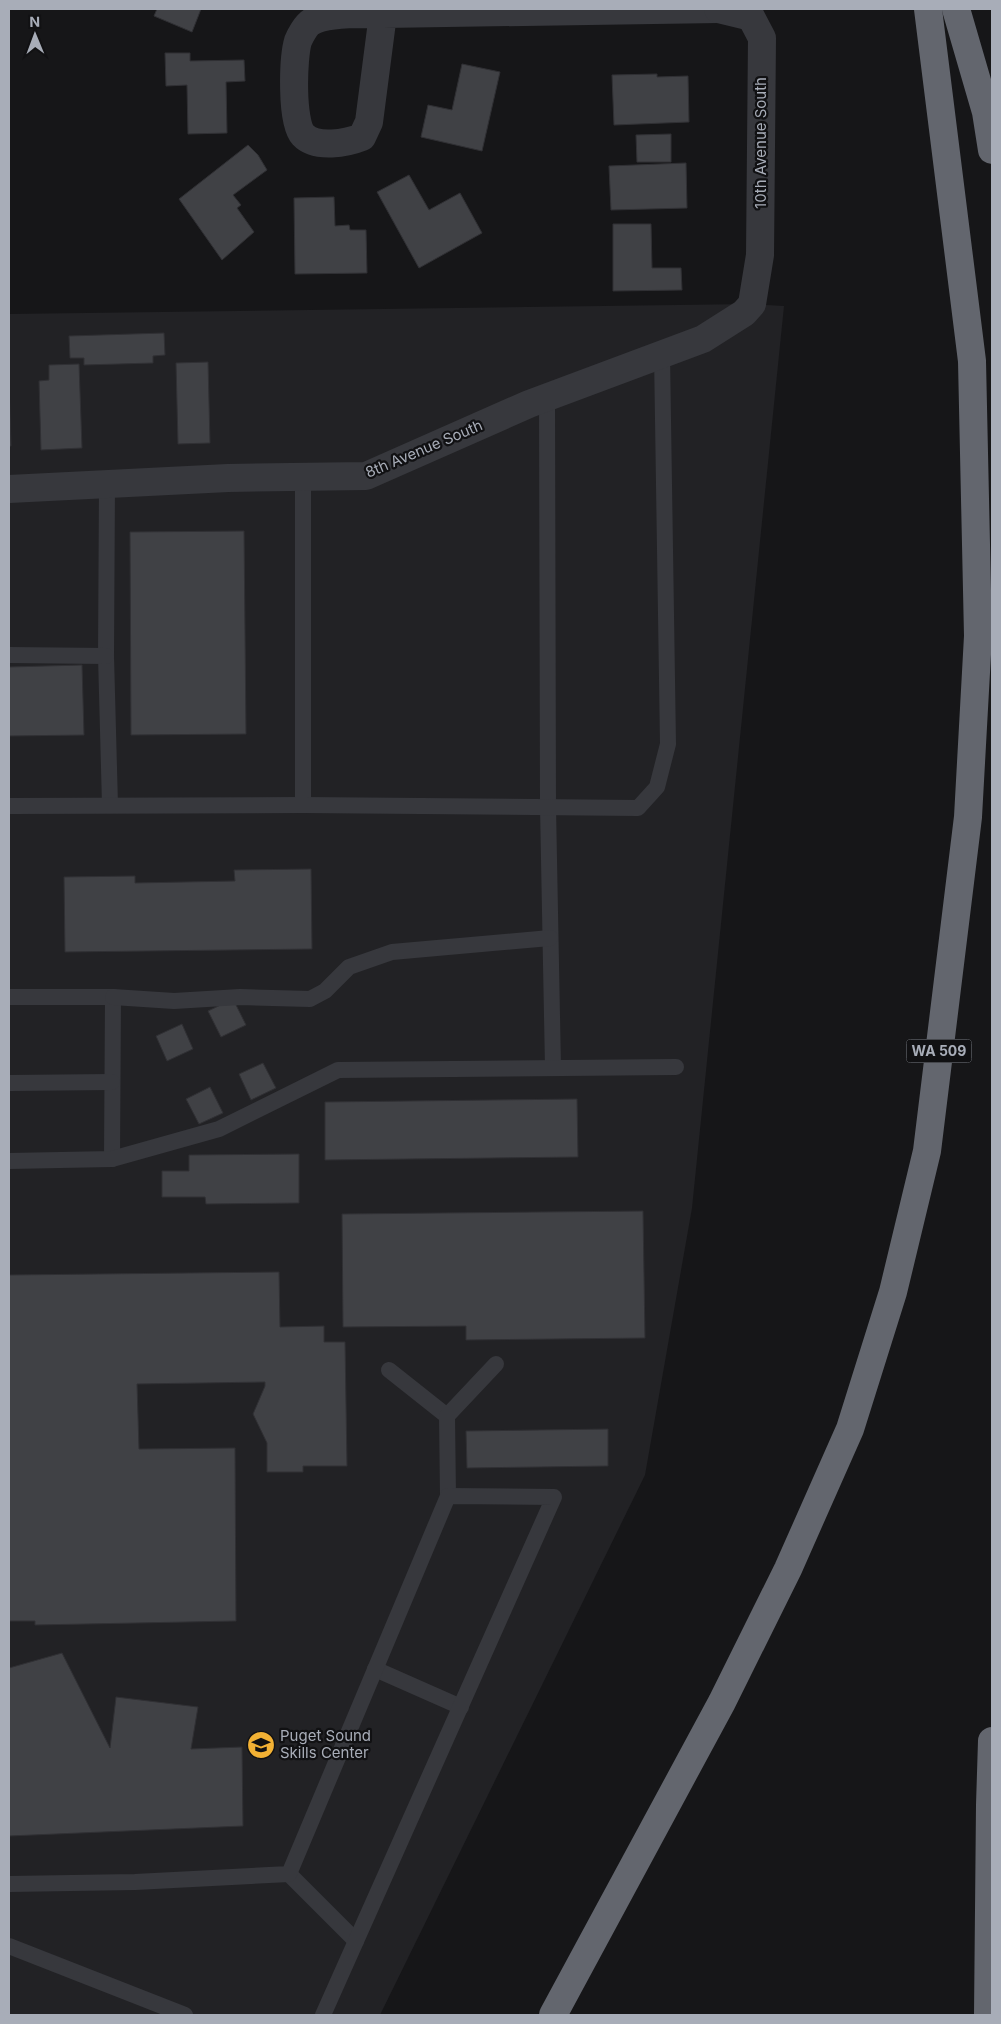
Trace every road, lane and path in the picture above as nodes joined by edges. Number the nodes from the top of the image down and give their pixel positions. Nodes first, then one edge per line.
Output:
1 (719, 9) edge
2 (928, 9) edge
3 (956, 9) edge
4 (383, 14) junction
5 (992, 150) edge
6 (752, 304) joint
7 (662, 354) junction
8 (547, 397) junction
9 (303, 477) junction
10 (108, 484) junction
11 (9, 489) edge
12 (9, 655) edge
13 (106, 656) junction
14 (110, 805) junction
15 (303, 805) junction
16 (9, 806) edge
17 (548, 807) junction
18 (550, 938) junction
19 (9, 997) edge
20 (113, 997) junction
21 (676, 1067) dead end
22 (553, 1068) junction
23 (112, 1082) junction
24 (9, 1084) edge
25 (112, 1159) junction
26 (9, 1161) edge
27 (496, 1364) dead end
28 (388, 1370) dead end
29 (447, 1416) junction
30 (448, 1496) junction
31 (375, 1669) junction
32 (461, 1707) junction
33 (992, 1741) edge
34 (289, 1874) junction
35 (9, 1884) edge
36 (356, 1941) junction
37 (9, 1946) edge
38 (185, 2015) edge
39 (323, 2015) edge
40 (553, 2015) edge
41 (988, 2015) edge

1 - 4 street
1 - 6 street, 10th Avenue South
2 - 40 highway, WA 509
3 - 5 highway
4 - 4 street
6 - 7 street, 8th Avenue South
7 - 8 street, 8th Avenue South
7 - 17 lane
8 - 9 street, 8th Avenue South
8 - 17 lane
9 - 10 street, 8th Avenue South
9 - 15 lane
10 - 11 street, 8th Avenue South
10 - 13 lane
12 - 13 lane
13 - 14 lane
14 - 15 lane
14 - 16 lane
15 - 17 lane
17 - 18 lane
18 - 20 lane
18 - 22 lane
19 - 20 lane
20 - 23 lane
21 - 22 lane
22 - 25 lane
23 - 24 lane
23 - 25 lane
25 - 26 lane
27 - 29 lane
28 - 29 lane
29 - 30 lane
30 - 31 lane
30 - 32 lane
31 - 32 lane
31 - 34 lane
32 - 36 lane
33 - 41 highway
34 - 35 lane
34 - 36 lane
36 - 39 lane
37 - 38 lane

